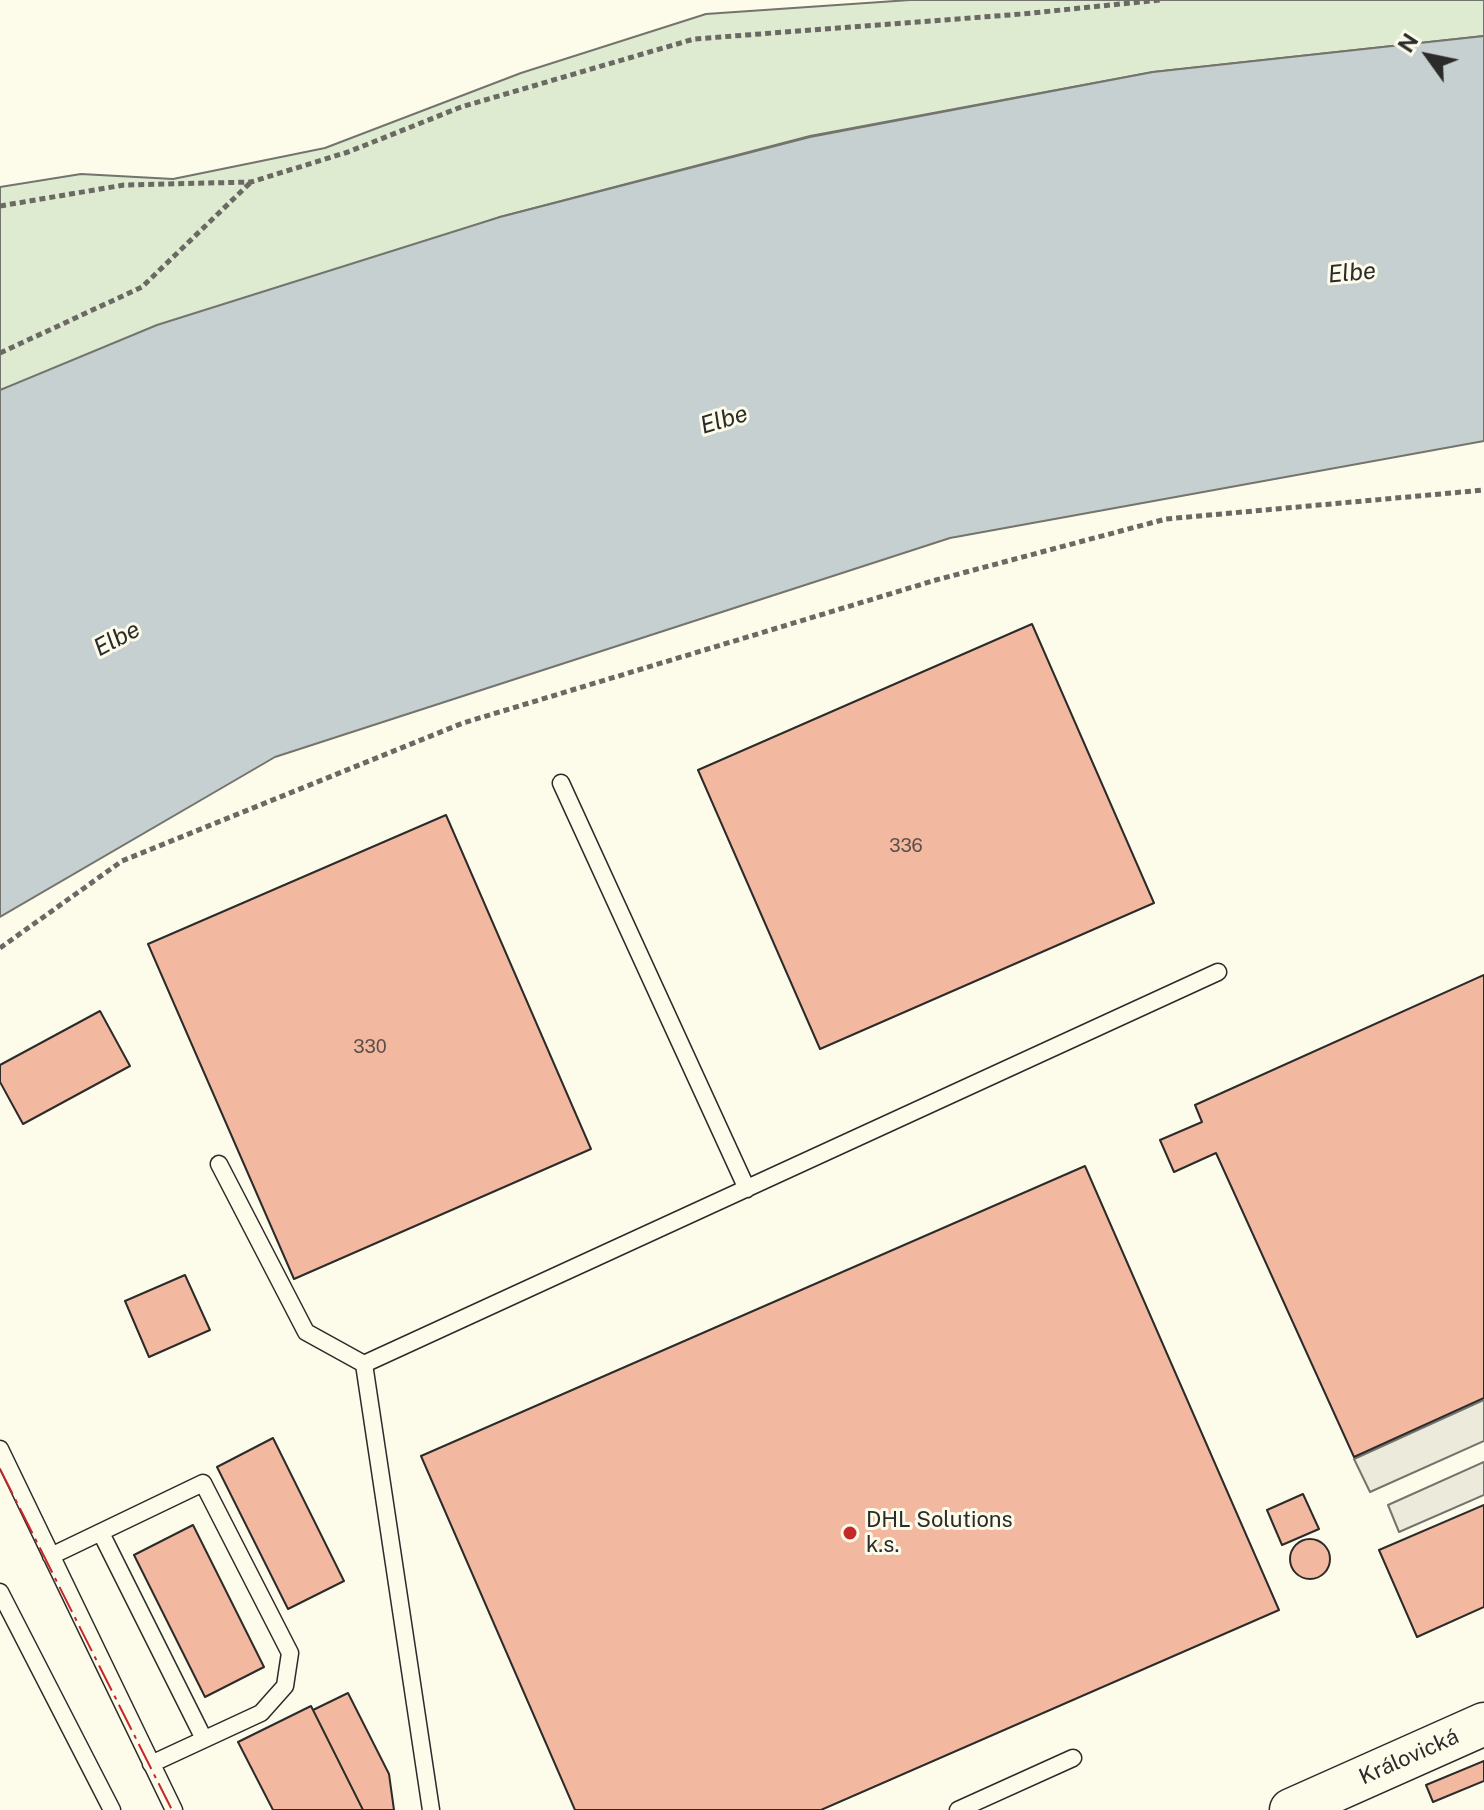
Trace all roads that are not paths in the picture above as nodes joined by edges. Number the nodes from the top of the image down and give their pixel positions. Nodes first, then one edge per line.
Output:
1 (561, 783) dead end
2 (1218, 972) dead end
3 (219, 1164) dead end
4 (747, 1189) junction
5 (364, 1364) junction
6 (0, 1449) edge
7 (101, 1533) junction
8 (51, 1556) junction
9 (0, 1592) edge
10 (1484, 1724) edge
11 (204, 1739) junction
12 (1073, 1758) dead end
13 (151, 1764) junction
14 (112, 1810) edge
15 (174, 1810) edge
16 (431, 1810) edge
17 (958, 1810) edge
18 (1291, 1810) edge

1 - 4 lane
2 - 4 lane
3 - 5 lane
4 - 5 lane
5 - 16 lane
6 - 8 lane
7 - 8 lane
7 - 11 lane
7 - 11 lane
8 - 13 lane
9 - 14 lane
10 - 18 main road, Královická
11 - 13 lane
12 - 17 lane
13 - 15 lane

